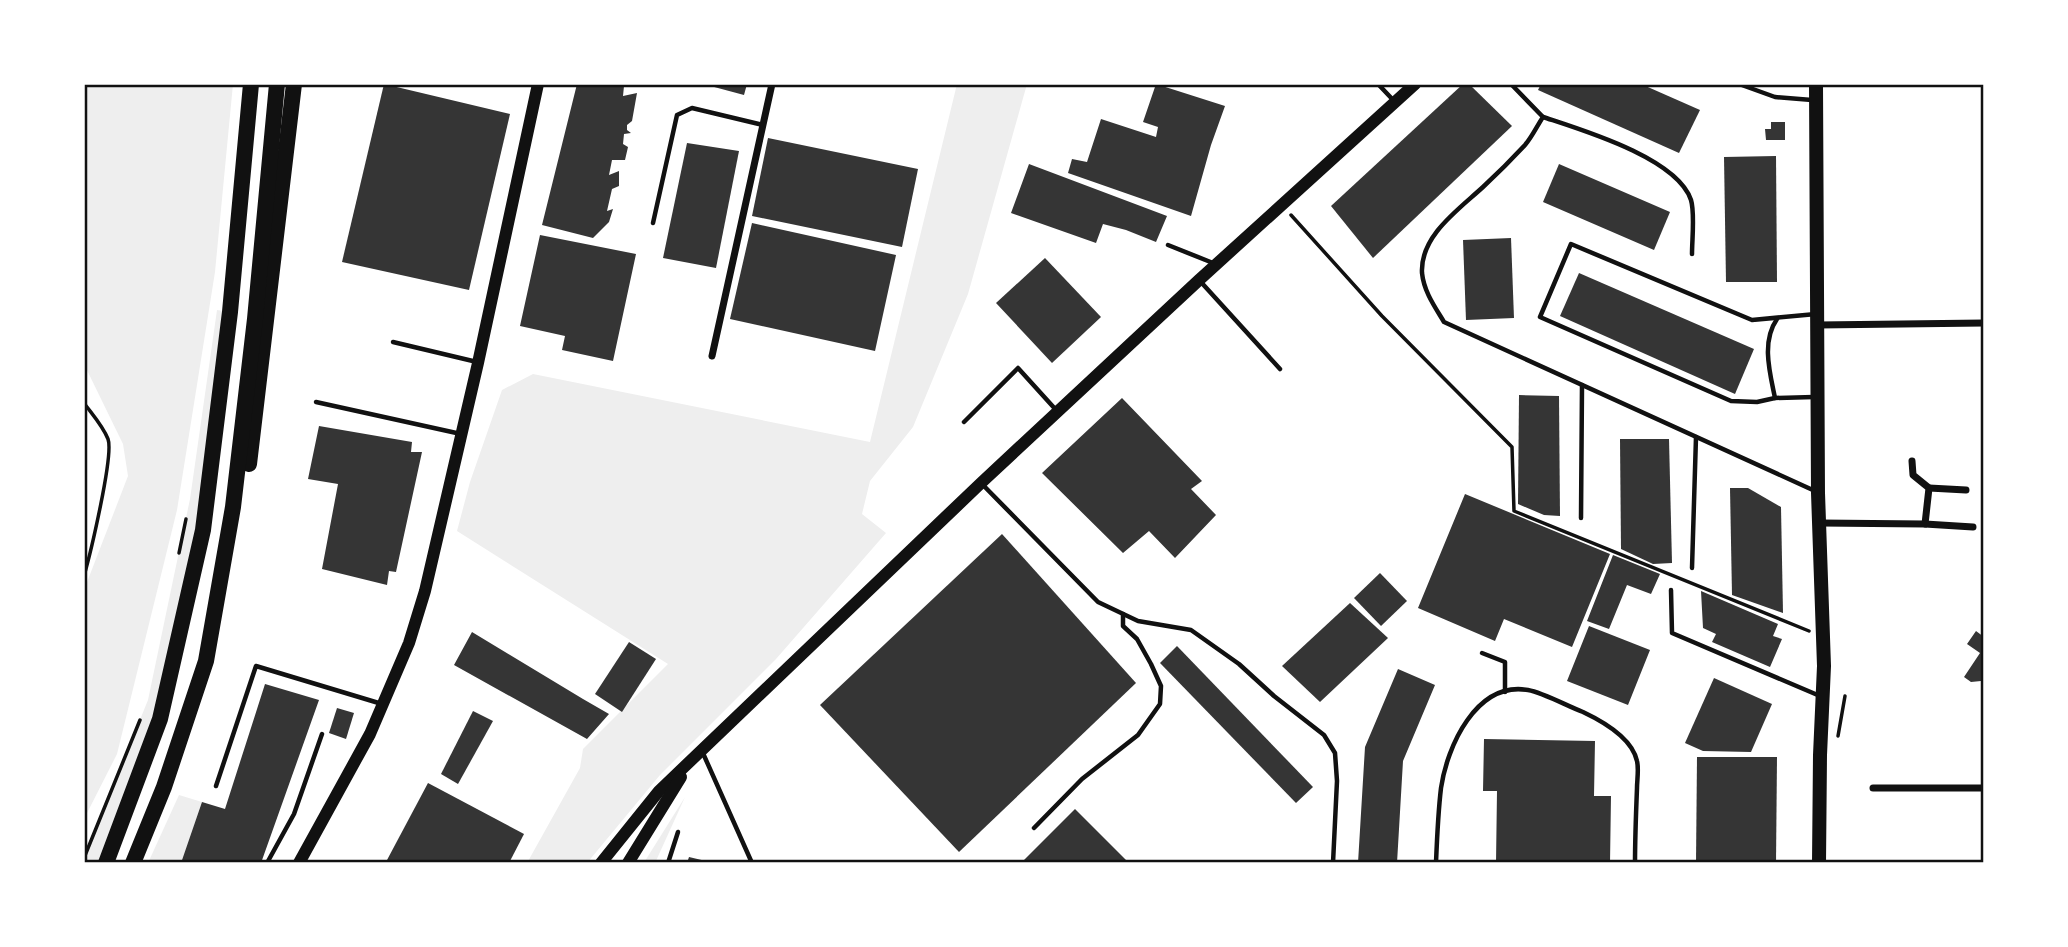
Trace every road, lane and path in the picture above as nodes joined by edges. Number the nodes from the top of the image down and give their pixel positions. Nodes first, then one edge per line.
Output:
1 (251, 84) edge
2 (277, 84) edge
3 (294, 84) edge
4 (538, 84) edge
5 (772, 84) edge
6 (1378, 84) edge
7 (1415, 84) edge
8 (1511, 84) edge
9 (1739, 84) edge
10 (1816, 84) edge
11 (1816, 100) junction
12 (1395, 103) junction
13 (1543, 117) junction
14 (763, 125) junction
15 (1283, 205) junction
16 (653, 223) dead end
17 (1168, 245) dead end
18 (1692, 254) dead end
19 (1217, 264) junction
20 (1199, 280) junction
21 (1777, 319) junction
22 (1818, 319) junction
23 (1984, 323) edge
24 (393, 342) dead end
25 (712, 356) dead end
26 (478, 363) junction
27 (1280, 369) dead end
28 (1582, 385) junction
29 (1818, 397) junction
30 (1775, 398) junction
31 (316, 402) dead end
32 (84, 403) edge
33 (1058, 411) junction
34 (964, 422) dead end
35 (461, 434) junction
36 (1696, 437) junction
37 (1912, 461) dead end
38 (981, 483) junction
39 (1929, 488) junction
40 (1966, 490) dead end
41 (1818, 493) junction
42 (188, 512) dead end
43 (1581, 518) dead end
44 (1819, 523) junction
45 (1925, 524) junction
46 (1973, 527) dead end
47 (228, 536) junction
48 (179, 552) dead end
49 (1692, 568) dead end
50 (84, 576) edge
51 (1671, 590) dead end
52 (1123, 614) junction
53 (1823, 636) junction
54 (1482, 653) dead end
55 (1505, 692) junction
56 (1824, 697) junction
57 (382, 705) junction
58 (143, 713) dead end
59 (322, 734) dead end
60 (702, 750) junction
61 (688, 764) junction
62 (216, 786) dead end
63 (1873, 788) dead end
64 (1984, 788) edge
65 (1034, 828) dead end
66 (678, 832) dead end
67 (84, 858) edge
68 (106, 863) edge
69 (133, 863) edge
70 (267, 863) edge
71 (299, 863) edge
72 (601, 863) edge
73 (628, 863) edge
74 (668, 863) edge
75 (752, 863) edge
76 (1333, 863) edge
77 (1436, 863) edge
78 (1635, 863) edge
79 (1819, 863) edge

1 - 68 highway
2 - 47 highway
3 - 47 highway
4 - 26 street
5 - 14 street
6 - 12 lane
7 - 12 street
8 - 13 lane
9 - 11 lane
10 - 11 main road
11 - 22 main road
12 - 15 street
13 - 18 lane
13 - 28 lane
14 - 16 lane
14 - 25 street
15 - 19 street
15 - 53 path
17 - 19 lane
19 - 20 street
20 - 27 lane
20 - 33 street
21 - 22 lane
21 - 30 lane
21 - 30 lane
22 - 23 street
22 - 29 main road
24 - 26 lane
26 - 35 street
28 - 36 lane
28 - 43 lane
29 - 30 lane
29 - 41 main road
31 - 35 lane
32 - 50 path
33 - 34 lane
33 - 38 street
35 - 57 street
36 - 41 lane
36 - 49 lane
37 - 39 street
38 - 52 lane
38 - 60 street
39 - 40 street
39 - 45 street
41 - 44 main road
42 - 48 path
44 - 45 street
44 - 53 main road
45 - 46 street
47 - 69 highway
51 - 56 lane
52 - 65 lane
52 - 76 lane
53 - 56 main road
54 - 55 lane
55 - 77 lane
55 - 78 lane
56 - 79 main road
57 - 62 lane
57 - 71 street
58 - 67 path
59 - 70 lane
60 - 61 street
60 - 75 lane
61 - 72 street
61 - 73 street
63 - 64 street
66 - 74 lane

